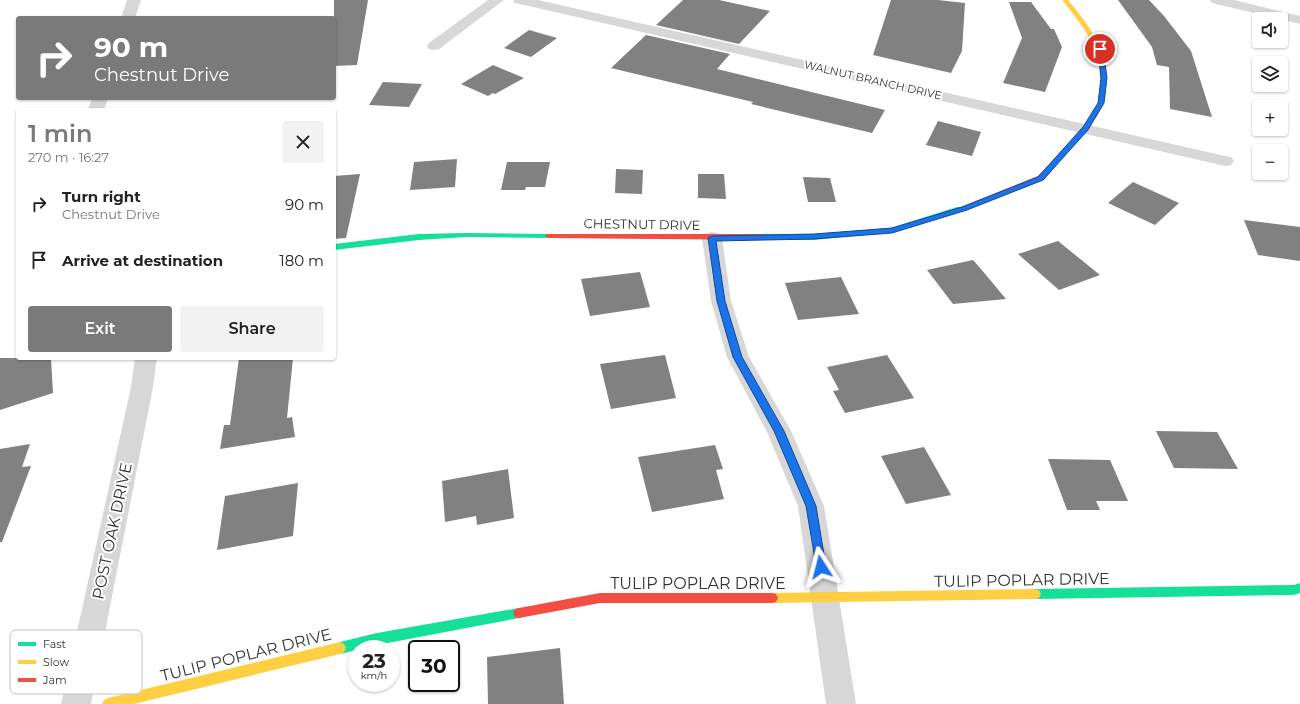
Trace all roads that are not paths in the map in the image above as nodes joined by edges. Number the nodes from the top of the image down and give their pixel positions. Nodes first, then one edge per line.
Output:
1 (134, 0) edge
2 (497, 0) edge
3 (520, 0) edge
4 (1065, 0) edge
5 (1217, 0) edge
6 (129, 16) edge
7 (1300, 20) edge
8 (434, 46) dead end
9 (1086, 128) junction
10 (1225, 161) dead end
11 (712, 238) junction
12 (336, 247) edge
13 (146, 360) edge
14 (1300, 588) edge
15 (826, 598) junction
16 (91, 630) edge
17 (78, 694) edge
18 (76, 704) edge
19 (108, 704) edge
20 (841, 704) edge

1 - 6 street
2 - 8 street
3 - 9 street, WALNUT BRANCH DRIVE
4 - 9 street, CHESTNUT DRIVE
5 - 7 street
9 - 10 street, WALNUT BRANCH DRIVE
9 - 11 street, CHESTNUT DRIVE
11 - 12 street, CHESTNUT DRIVE
11 - 15 street
13 - 16 street, POST OAK DRIVE
14 - 15 street, TULIP POPLAR DRIVE
15 - 19 street, TULIP POPLAR DRIVE
15 - 20 street
17 - 18 street, POST OAK DRIVE

